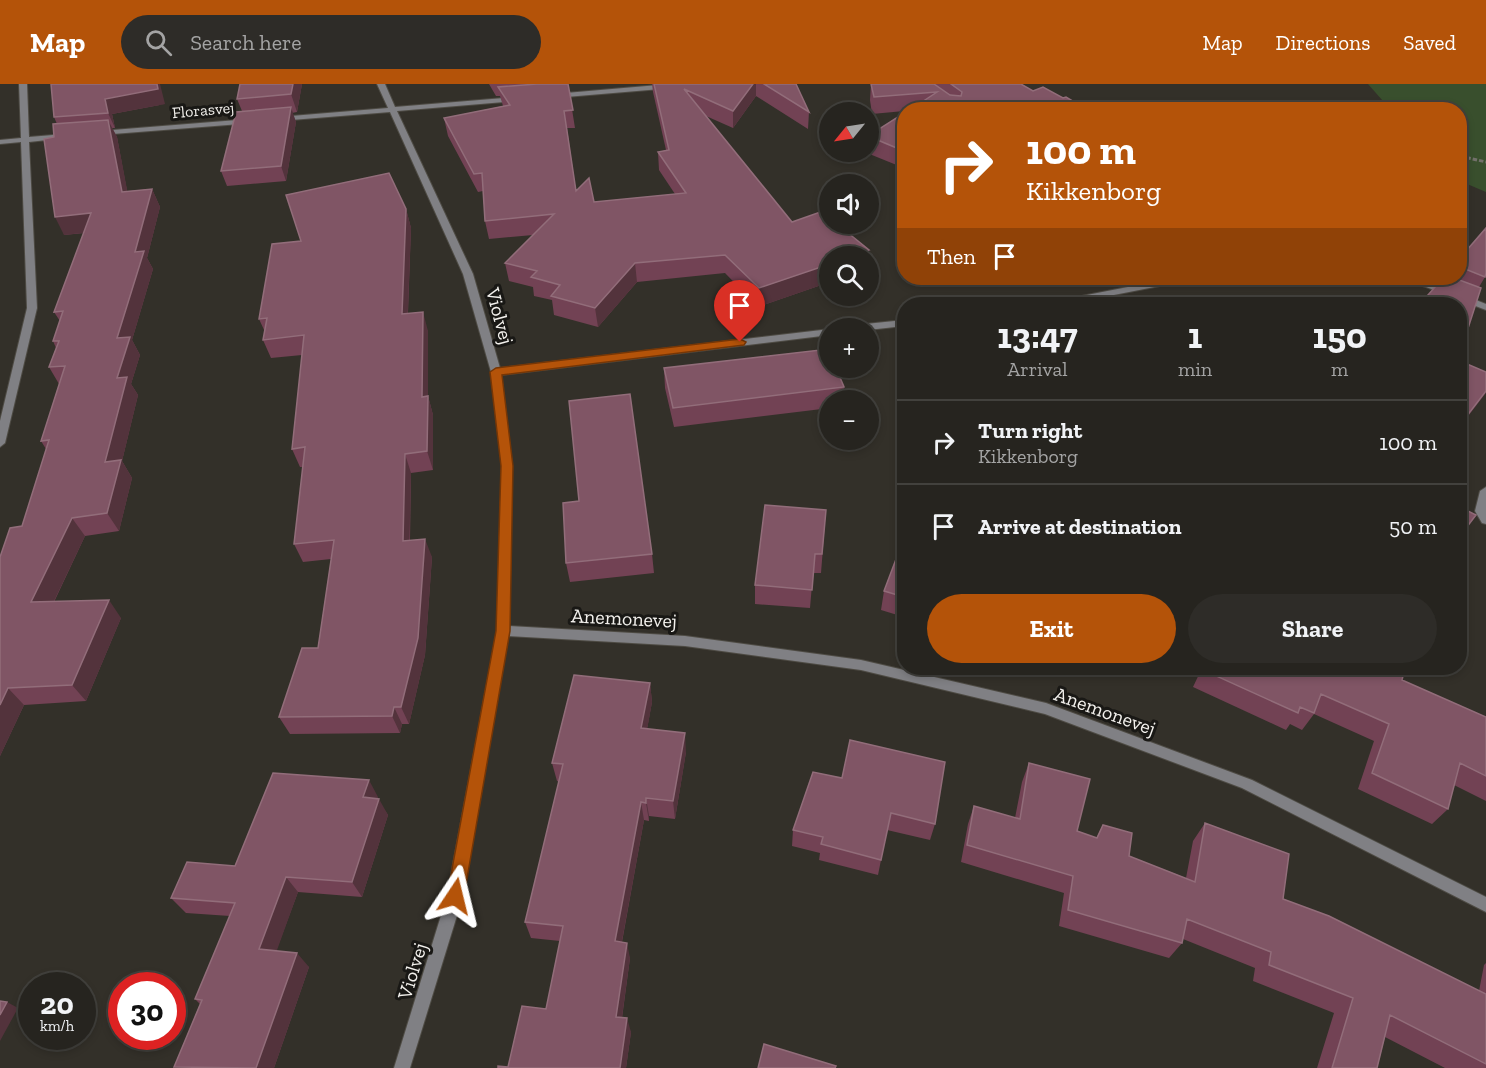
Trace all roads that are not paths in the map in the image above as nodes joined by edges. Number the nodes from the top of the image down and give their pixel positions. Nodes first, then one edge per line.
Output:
1 (23, 84) edge
2 (381, 84) edge
3 (696, 84) edge
4 (541, 97) edge
5 (530, 98) edge
6 (393, 109) junction
7 (274, 119) edge
8 (262, 120) edge
9 (96, 134) edge
10 (72, 136) edge
11 (25, 140) junction
12 (0, 142) edge
13 (1148, 285) edge
14 (1429, 285) edge
15 (1090, 297) edge
16 (1460, 297) edge
17 (1467, 300) edge
18 (1486, 307) edge
19 (897, 324) edge
20 (879, 326) edge
21 (819, 333) edge
22 (496, 372) junction
23 (0, 442) edge
24 (1486, 491) edge
25 (1486, 520) edge
26 (503, 631) junction
27 (897, 674) edge
28 (903, 675) edge
29 (1486, 905) edge
30 (402, 1068) edge

1 - 11 street
2 - 6 street, Violvej
3 - 4 street
5 - 6 street
6 - 7 street
6 - 22 street, Violvej
8 - 9 street, Florasvej
10 - 11 street
11 - 12 street
11 - 23 street
13 - 15 street
14 - 16 street
17 - 18 street
19 - 20 street
21 - 22 street
22 - 26 street, Violvej
24 - 25 street
26 - 27 street, Anemonevej
26 - 30 street, Violvej
28 - 29 street, Anemonevej

